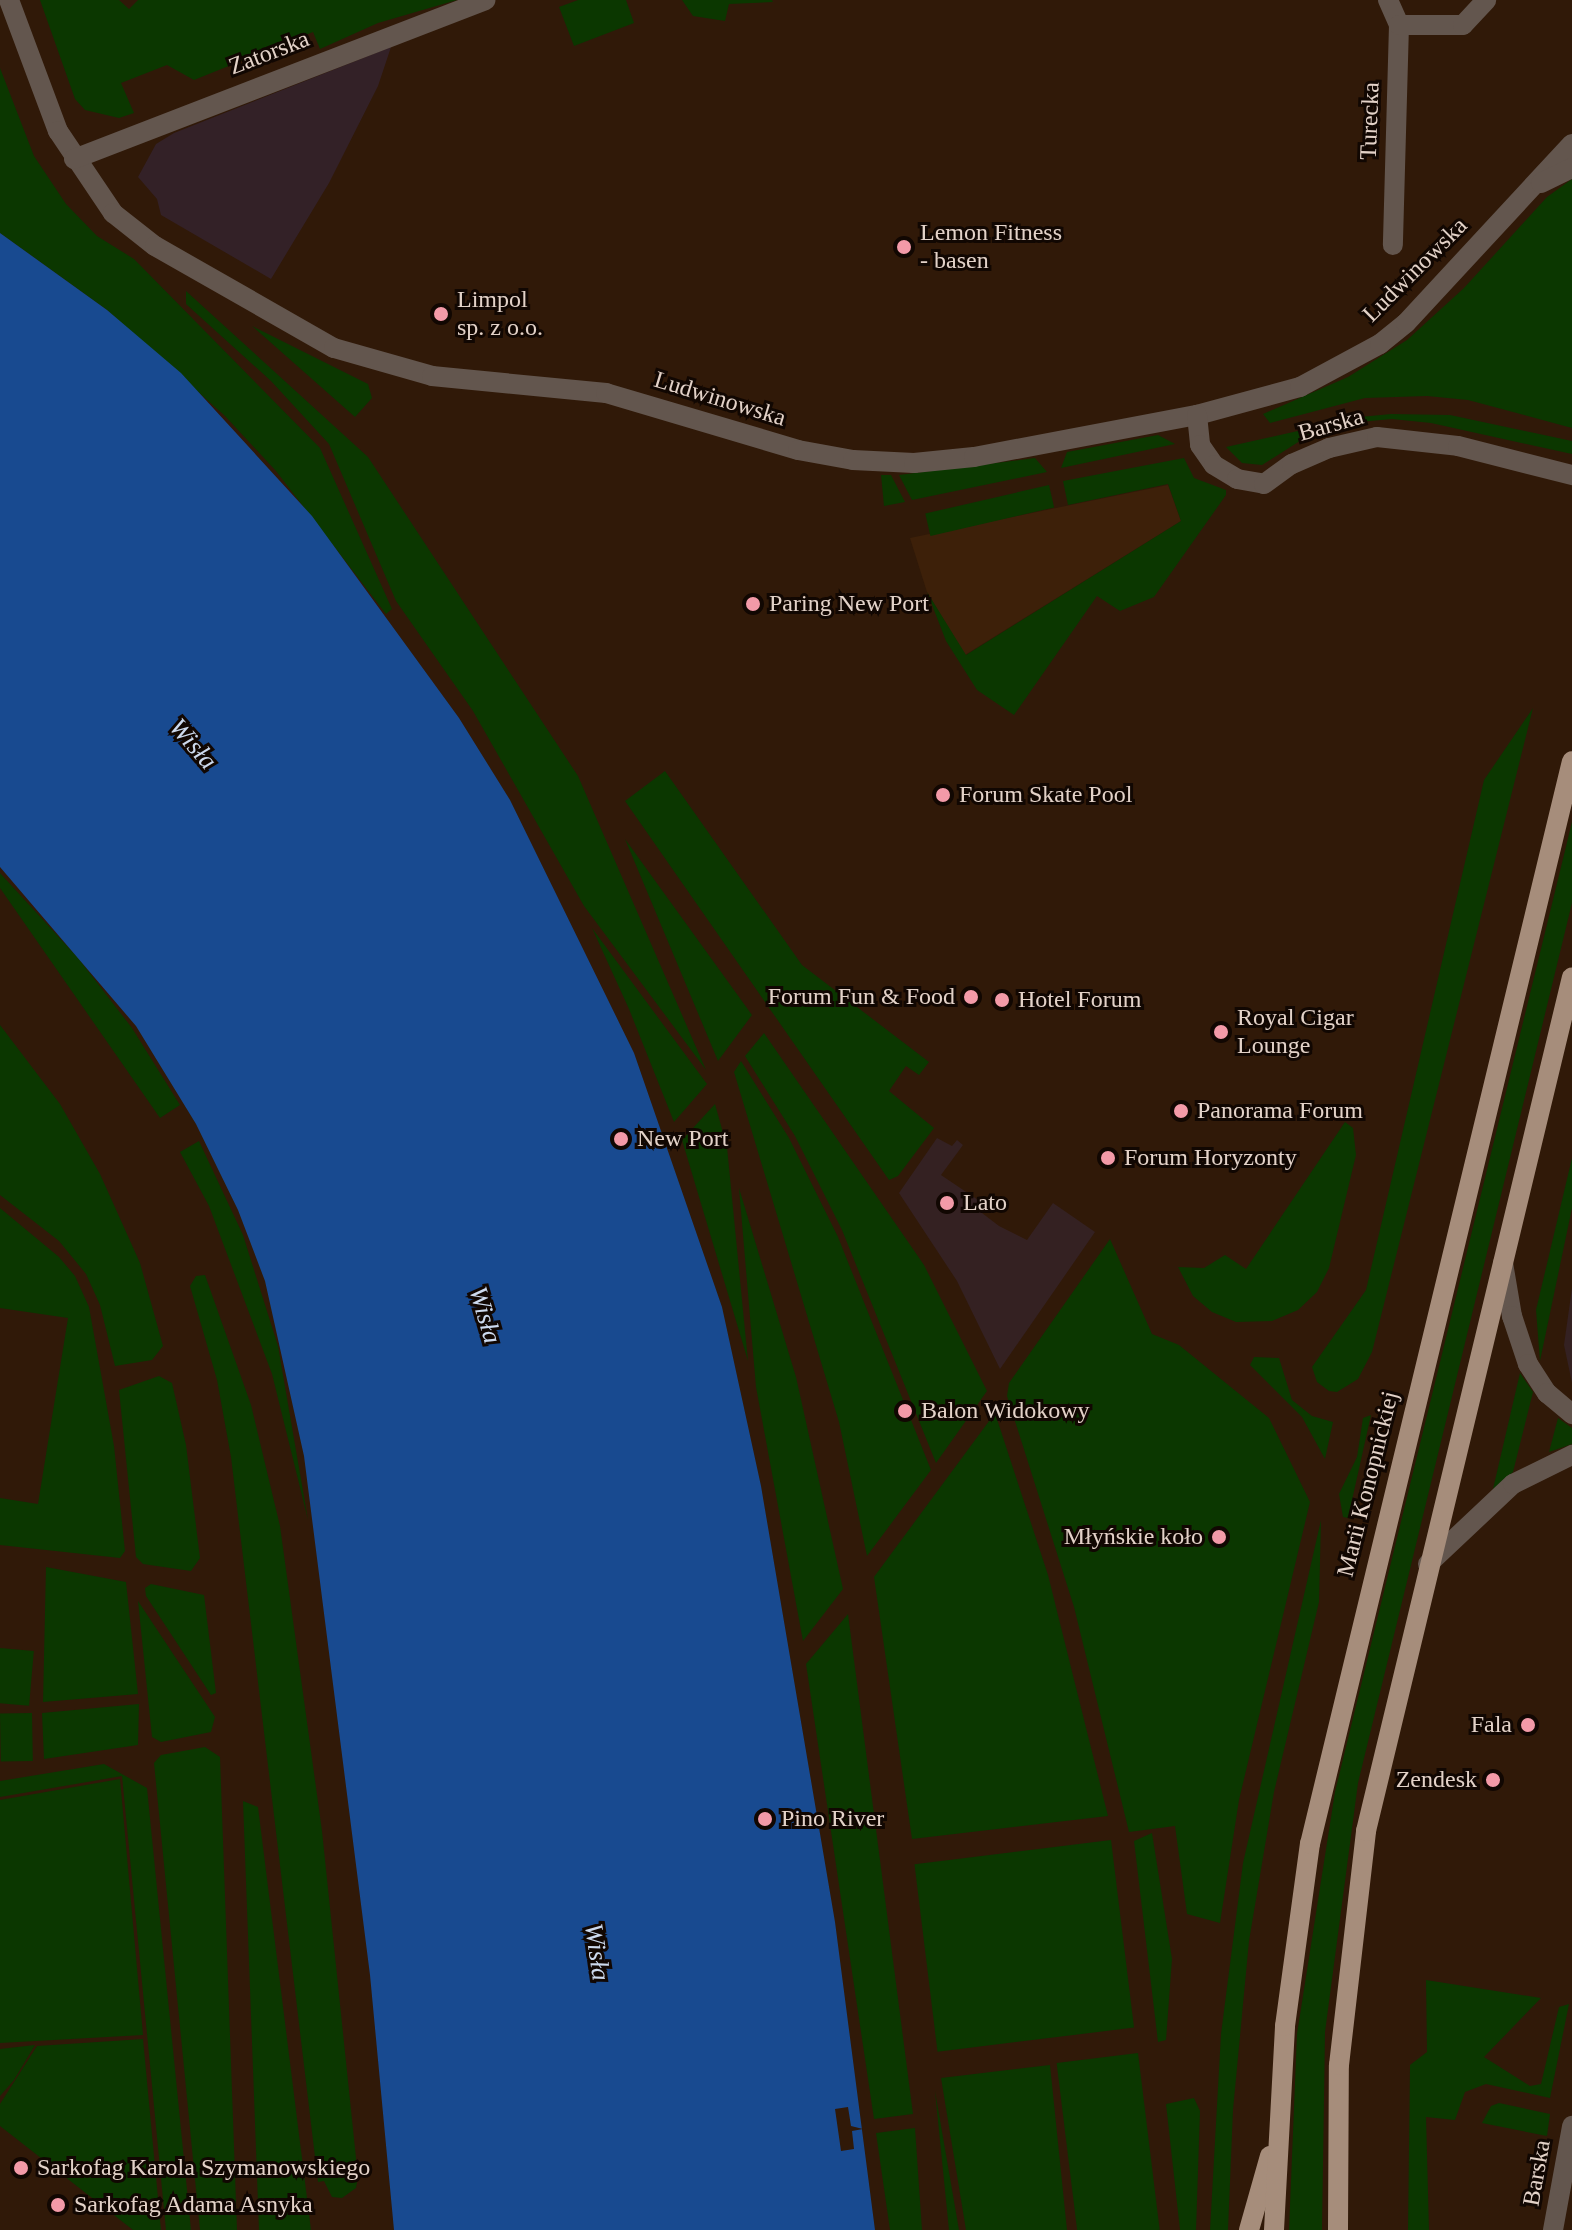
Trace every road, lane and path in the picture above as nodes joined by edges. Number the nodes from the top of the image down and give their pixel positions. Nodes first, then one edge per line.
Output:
1 (9, 0) edge
2 (485, 0) edge
3 (1388, 0) edge
4 (1486, 0) edge
5 (1399, 25) junction
6 (1572, 144) edge
7 (74, 159) junction
8 (1572, 168) edge
9 (1516, 203) junction
10 (1393, 245) dead end
11 (1197, 415) junction
12 (1572, 475) edge
13 (1572, 761) edge
14 (1572, 977) edge
15 (1503, 1260) junction
16 (1572, 1414) edge
17 (1572, 1455) edge
18 (1428, 1564) junction
19 (1572, 2126) edge
20 (1277, 2137) junction
21 (1338, 2220) edge
22 (1249, 2230) edge
23 (1274, 2230) edge
24 (1345, 2230) edge
25 (1553, 2230) edge

1 - 7 street, Ludwinowska
2 - 7 street, Zatorska
3 - 5 street, Turecka
4 - 5 street
5 - 10 street, Turecka
6 - 9 street, Ludwinowska
7 - 11 street, Ludwinowska
8 - 9 street, Ludwinowska
9 - 11 street, Ludwinowska
11 - 12 street, Barska
13 - 20 main road, Marii Konopnickiej
14 - 15 main road
15 - 16 street
15 - 18 main road
17 - 18 street
18 - 21 main road
19 - 25 street, Barska
20 - 22 main road
20 - 23 main road, Marii Konopnickiej
21 - 24 main road

